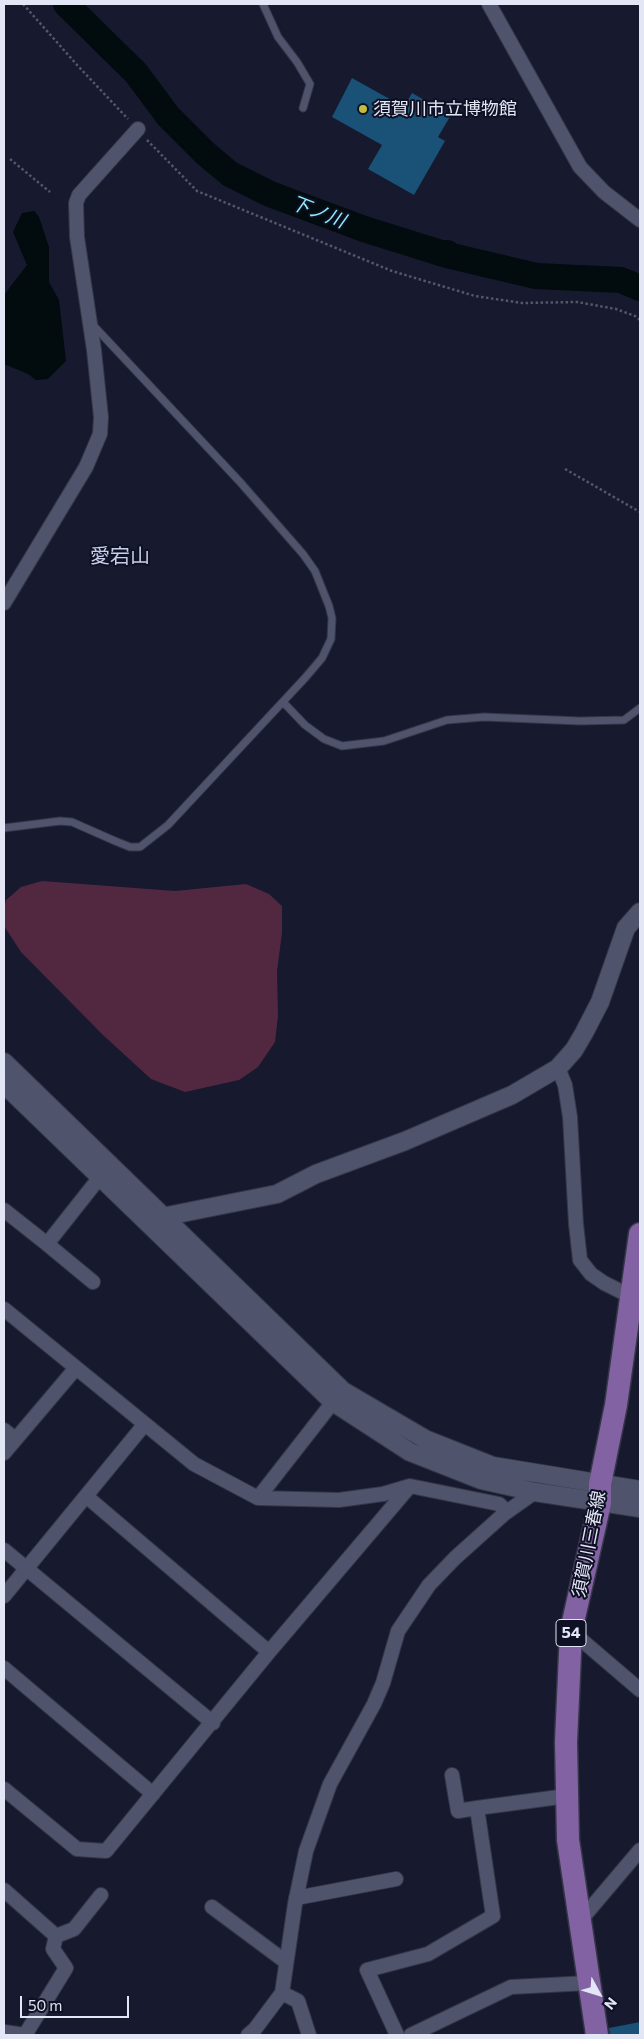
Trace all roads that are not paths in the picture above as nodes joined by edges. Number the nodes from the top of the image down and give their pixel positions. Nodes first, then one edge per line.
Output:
1 (263, 4) edge
2 (489, 4) edge
3 (303, 108) dead end
4 (138, 129) road end
5 (640, 220) edge
6 (90, 322) junction
7 (4, 603) edge
8 (283, 702) junction
9 (640, 708) edge
10 (4, 828) edge
11 (640, 912) edge
12 (4, 1062) edge
13 (558, 1068) junction
14 (4, 1084) edge
15 (100, 1177) junction
16 (4, 1210) edge
17 (156, 1221) junction
18 (640, 1234) edge
19 (47, 1244) junction
20 (93, 1282) dead end
21 (635, 1296) edge
22 (4, 1309) edge
23 (76, 1368) junction
24 (333, 1402) junction
25 (144, 1425) junction
26 (9, 1435) edge
27 (4, 1452) edge
28 (410, 1486) junction
29 (640, 1490) edge
30 (535, 1492) junction
31 (600, 1494) junction
32 (86, 1496) junction
33 (258, 1498) junction
34 (640, 1508) edge
35 (507, 1512) junction
36 (4, 1550) edge
37 (25, 1568) junction
38 (4, 1596) edge
39 (571, 1630) junction
40 (269, 1652) junction
41 (4, 1668) edge
42 (640, 1690) edge
43 (213, 1722) junction
44 (452, 1775) dead end
45 (4, 1789) edge
46 (153, 1794) junction
47 (567, 1796) junction
48 (477, 1808) junction
49 (640, 1850) edge
50 (396, 1879) dead end
51 (4, 1890) edge
52 (101, 1896) dead end
53 (296, 1898) junction
54 (212, 1907) dead end
55 (579, 1922) junction
56 (56, 1936) junction
57 (286, 1962) junction
58 (588, 1983) junction
59 (282, 1993) junction
60 (4, 2032) edge
61 (254, 2033) edge
62 (308, 2035) edge
63 (397, 2035) edge
64 (411, 2035) edge
65 (597, 2035) edge

1 - 3 lane
2 - 5 street
4 - 6 street
6 - 7 street
6 - 8 lane
8 - 9 lane
8 - 10 lane
11 - 13 street
12 - 17 street
13 - 17 street
13 - 21 street
14 - 15 street
15 - 17 street
15 - 19 street
16 - 19 street
17 - 24 street
17 - 31 street
18 - 21 main road, 須賀川三春線 / 54
19 - 20 street
21 - 31 main road, 須賀川三春線 / 54
22 - 23 street
23 - 25 street
23 - 26 street
24 - 30 street
24 - 33 street
25 - 32 street
25 - 33 street
26 - 27 street
28 - 33 street
28 - 35 street
28 - 40 street
29 - 31 street
30 - 31 street
30 - 35 street
31 - 34 street
31 - 39 main road, 須賀川三春線 / 54
32 - 37 street
32 - 40 street
35 - 53 street
36 - 37 street
37 - 38 street
37 - 43 street
39 - 42 street
39 - 47 main road, 須賀川三春線 / 54
40 - 43 street
41 - 46 street
43 - 46 street
44 - 48 street
45 - 46 street
47 - 48 street
47 - 55 main road, 須賀川三春線 / 54
48 - 63 street
49 - 55 street
50 - 53 street
51 - 56 street
52 - 56 street
53 - 57 street
54 - 57 street
55 - 58 main road, 須賀川三春線 / 54
56 - 60 street
57 - 59 street
58 - 64 street
58 - 65 main road, 須賀川三春線 / 54
59 - 61 street
59 - 62 street

